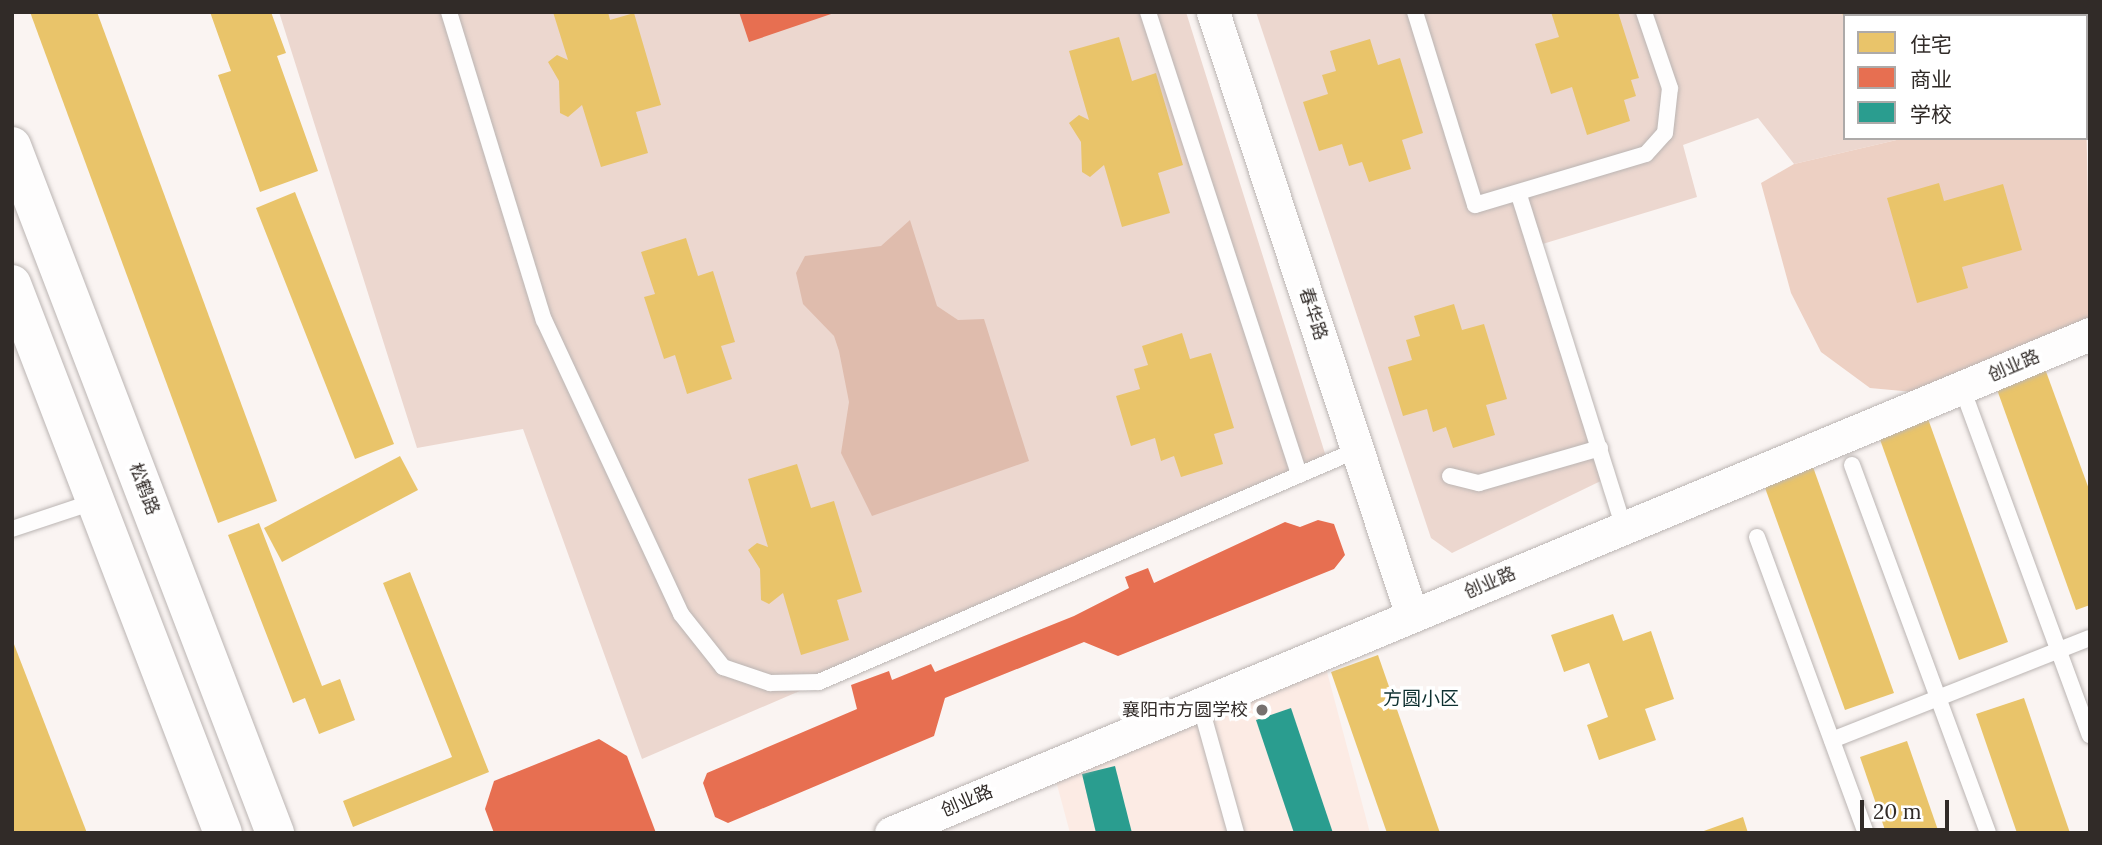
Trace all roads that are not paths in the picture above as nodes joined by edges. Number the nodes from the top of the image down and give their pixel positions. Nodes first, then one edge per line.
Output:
1 (449, 12) edge
2 (1148, 12) edge
3 (1213, 12) edge
4 (1415, 12) edge
5 (1644, 12) edge
6 (12, 146) edge
7 (1519, 195) junction
8 (12, 284) edge
9 (2090, 334) edge
10 (1962, 387) junction
11 (1600, 448) junction
12 (1357, 450) junction
13 (1852, 465) dead end
14 (1299, 475) junction
15 (1450, 476) dead end
16 (96, 501) junction
17 (1624, 528) junction
18 (12, 529) edge
19 (1758, 537) dead end
20 (1412, 616) junction
21 (2090, 639) edge
22 (2059, 650) junction
23 (1939, 701) junction
24 (1200, 704) junction
25 (2090, 735) edge
26 (1832, 740) junction
27 (223, 833) edge
28 (275, 833) edge
29 (891, 833) edge
30 (1236, 833) edge
31 (1866, 833) edge
32 (1988, 833) edge

1 - 14 lane
2 - 14 lane
3 - 12 street, 春华路
4 - 7 lane
5 - 7 lane
6 - 28 main road, 松鹤路
7 - 11 lane
8 - 16 main road
9 - 10 street, 创业路
10 - 17 street, 创业路
10 - 22 lane
11 - 15 lane
11 - 17 lane
12 - 14 lane
12 - 20 street, 春华路
13 - 23 lane
16 - 18 lane
16 - 27 main road
17 - 20 street, 创业路
19 - 26 lane
20 - 24 street, 创业路
21 - 22 lane
22 - 23 lane
22 - 25 lane
23 - 26 lane
23 - 32 lane
24 - 29 street, 创业路
24 - 30 lane
26 - 31 lane

